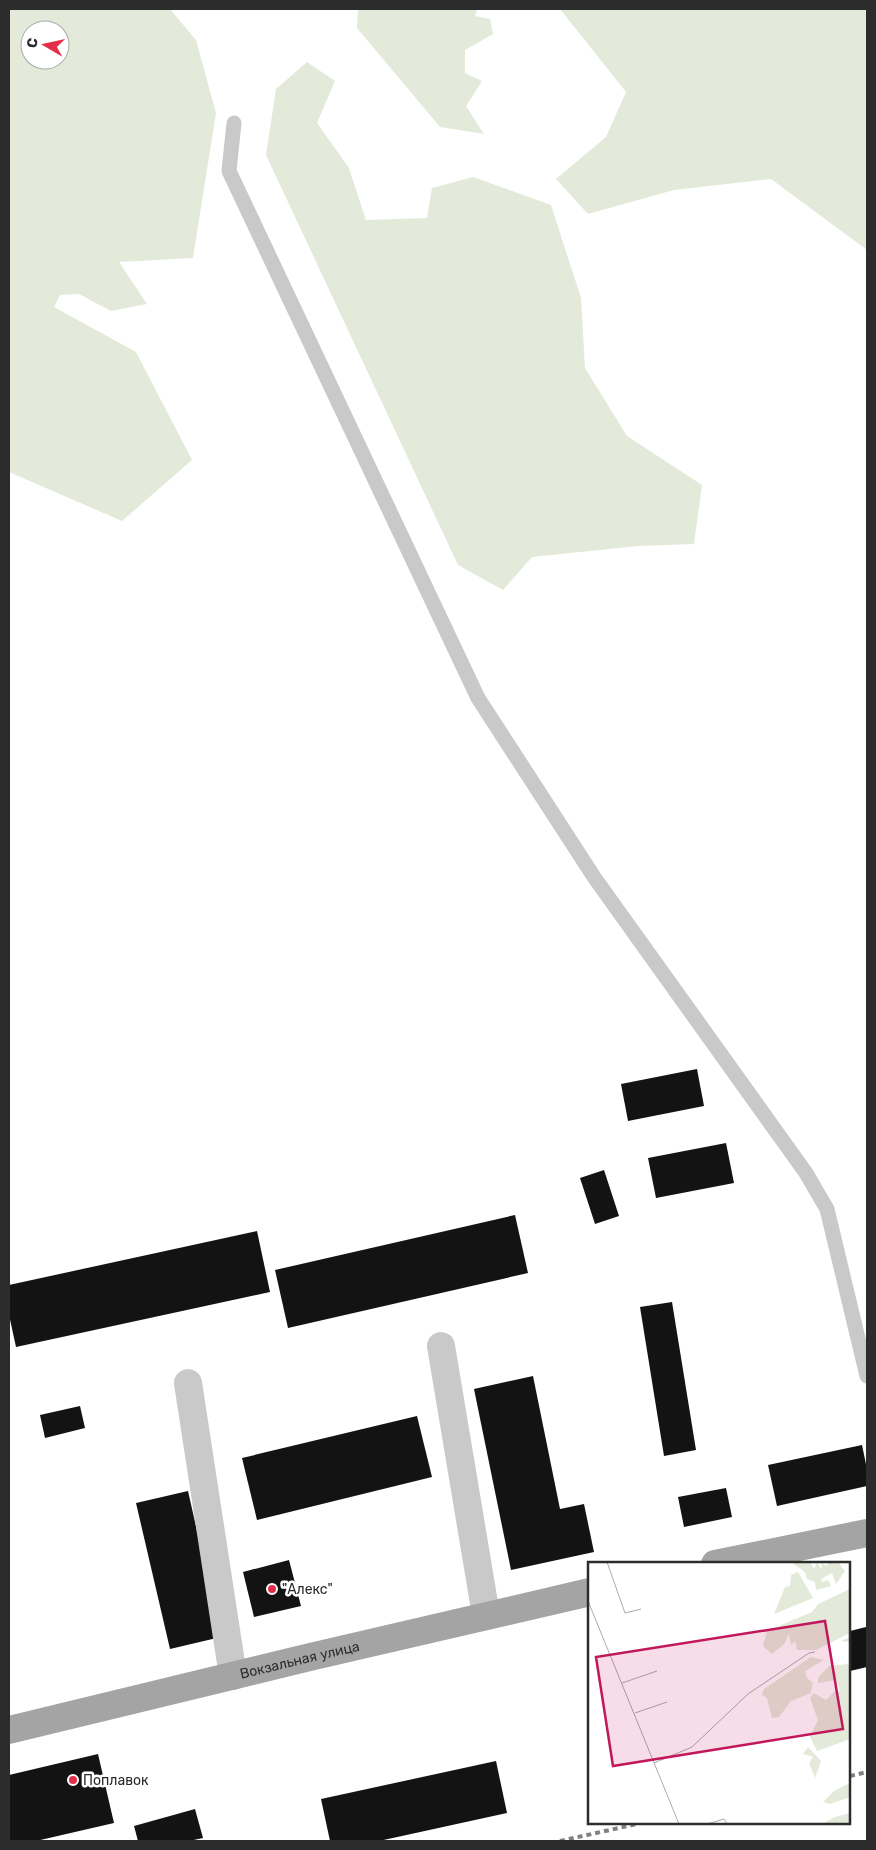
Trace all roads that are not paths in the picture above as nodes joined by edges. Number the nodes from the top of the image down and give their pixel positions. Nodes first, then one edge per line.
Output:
1 (234, 123) dead end
2 (441, 1346) dead end
3 (867, 1376) edge
4 (188, 1383) dead end
5 (867, 1533) edge
6 (725, 1562) edge
7 (588, 1592) edge
8 (486, 1615) junction
9 (234, 1676) junction
10 (9, 1730) edge

1 - 3 lane
2 - 8 street
4 - 9 street
5 - 6 main road
7 - 8 main road, Вокзальная улица
8 - 9 main road, Вокзальная улица
9 - 10 main road, Вокзальная улица

